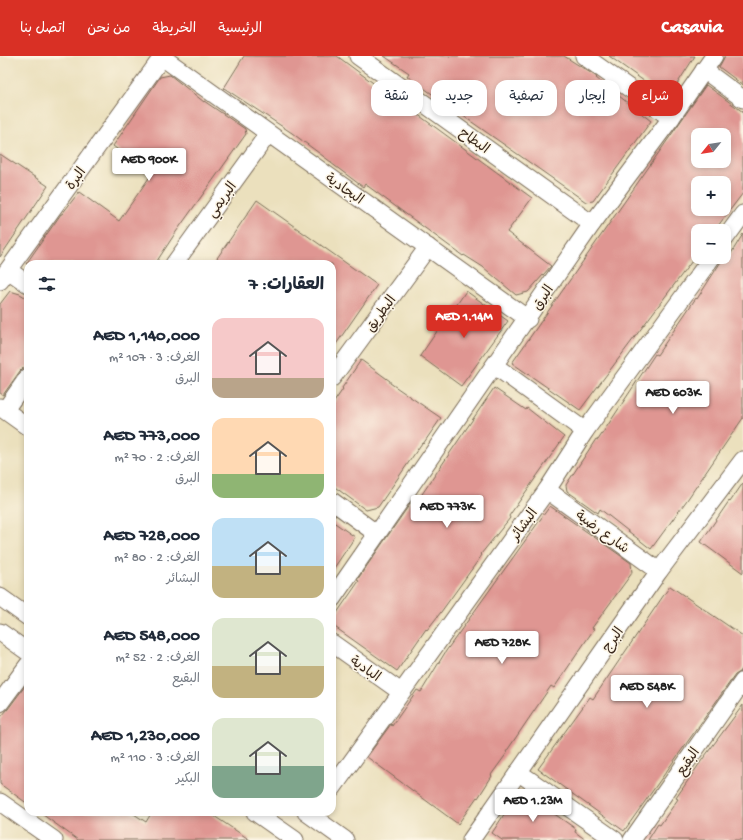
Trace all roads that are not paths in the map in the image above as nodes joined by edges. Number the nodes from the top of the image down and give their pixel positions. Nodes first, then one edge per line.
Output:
1 (358, 56) edge
2 (584, 56) edge
3 (714, 56) edge
4 (163, 57) edge
5 (704, 70) junction
6 (743, 99) edge
7 (671, 118) junction
8 (268, 134) junction
9 (743, 214) edge
10 (592, 224) junction
11 (731, 230) edge
12 (428, 247) junction
13 (177, 260) edge
14 (707, 264) edge
15 (4, 276) edge
16 (24, 283) edge
17 (528, 318) junction
18 (495, 366) junction
19 (336, 373) edge
20 (24, 382) edge
21 (2, 409) edge
22 (24, 424) edge
23 (586, 431) junction
24 (743, 460) edge
25 (547, 490) junction
26 (336, 504) edge
27 (377, 534) junction
28 (659, 572) junction
29 (336, 593) edge
30 (0, 597) edge
31 (24, 609) edge
32 (0, 632) edge
33 (336, 646) edge
34 (24, 649) edge
35 (24, 670) edge
36 (743, 681) edge
37 (401, 692) junction
38 (0, 703) edge
39 (518, 772) junction
40 (336, 783) edge
41 (3, 810) edge
42 (261, 816) edge
43 (314, 816) edge
44 (54, 840) edge
45 (295, 840) edge
46 (345, 840) edge
47 (471, 840) edge
48 (615, 840) edge
49 (632, 840) edge

1 - 10 street, البطاح
2 - 7 street
3 - 5 street, البرق
4 - 8 street, البجادية
4 - 15 street, البرة
5 - 6 street
5 - 7 street, البرق
7 - 10 street, البرق
8 - 12 street, البجادية
8 - 13 street, البريمي
9 - 11 street
10 - 17 street, البرق
12 - 17 street, البجادية
12 - 19 street, البطريق
14 - 23 street, البشائر
15 - 16 street
17 - 18 street, البرق
18 - 23 street
18 - 27 street, البرق
20 - 21 street
21 - 22 street
23 - 25 street, البشائر
24 - 28 street, البرج
25 - 28 street, شارع رضية
25 - 37 street, البشائر
26 - 27 street
27 - 29 street, البرق
28 - 39 street, البرج
30 - 31 street
32 - 34 street
33 - 37 street, البادية
35 - 38 street
36 - 49 street, البقيع
37 - 40 street, البشائر
39 - 47 street, البرج
39 - 48 street
41 - 44 street
42 - 45 street
43 - 46 street

